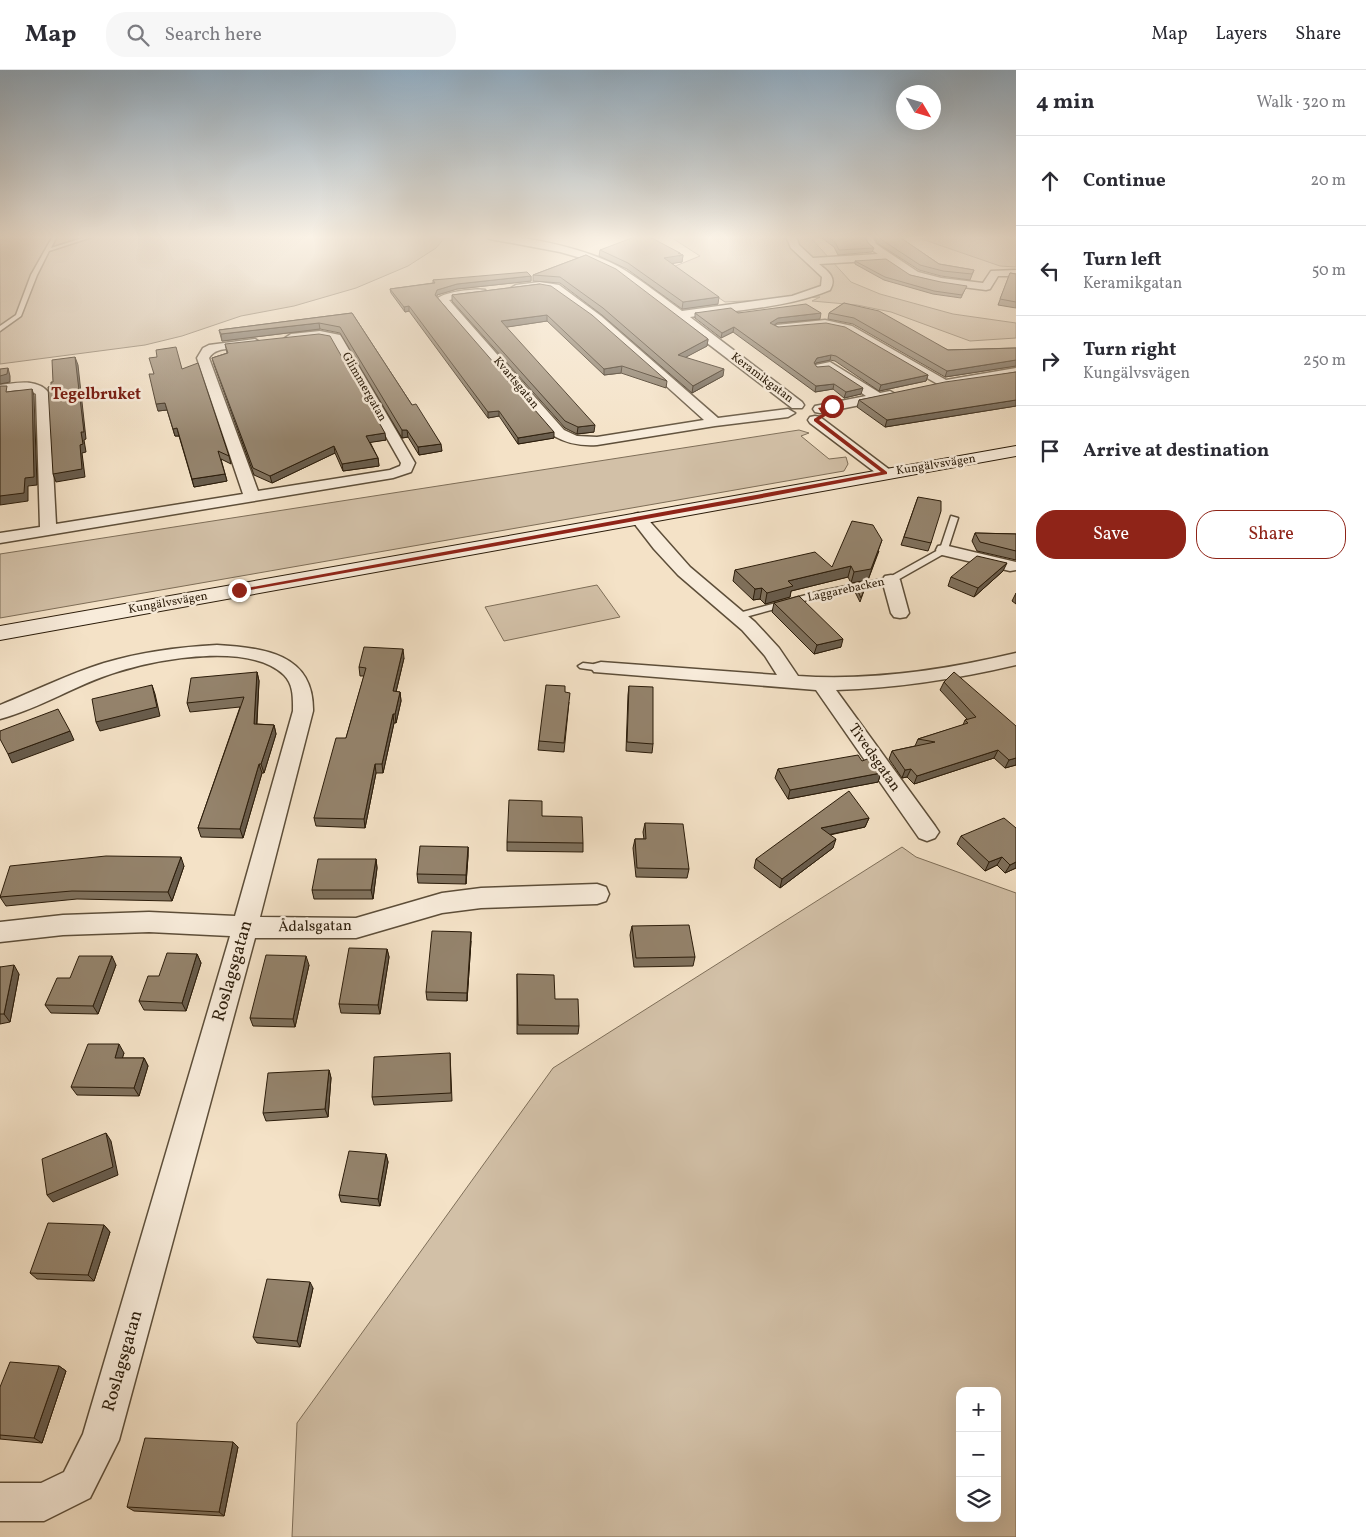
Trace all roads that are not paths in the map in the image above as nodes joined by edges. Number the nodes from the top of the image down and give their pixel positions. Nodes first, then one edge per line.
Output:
1 (23, 304) edge
2 (447, 304) edge
3 (579, 304) edge
4 (667, 304) edge
5 (751, 304) edge
6 (680, 314) junction
7 (777, 328) edge
8 (0, 329) edge
9 (820, 368) edge
10 (1016, 372) edge
11 (943, 383) junction
12 (921, 388) edge
13 (0, 389) edge
14 (903, 392) edge
15 (877, 397) junction
16 (804, 414) junction
17 (715, 422) junction
18 (1016, 451) edge
19 (886, 473) junction
20 (252, 497) junction
21 (638, 518) junction
22 (954, 518) dead end
23 (48, 530) junction
24 (0, 538) edge
25 (944, 550) junction
26 (1010, 566) dead end
27 (891, 580) junction
28 (900, 613) dead end
29 (738, 616) junction
30 (0, 633) edge
31 (1016, 659) edge
32 (592, 667) dead end
33 (791, 681) junction
34 (822, 684) junction
35 (0, 712) edge
36 (926, 832) dead end
37 (597, 894) dead end
38 (245, 928) junction
39 (0, 932) edge
40 (0, 1502) edge

1 - 8 lane
2 - 17 street, Kvartsgatan
3 - 17 street, Kvartsgatan
4 - 6 street, Keramikgatan
5 - 6 street
6 - 16 street, Keramikgatan
7 - 11 street
9 - 15 street
10 - 11 street
11 - 12 street
13 - 23 street
14 - 15 street, Kvartsgatan
15 - 16 street, Kvartsgatan
16 - 17 street, Kvartsgatan
16 - 19 street, Keramikgatan
18 - 19 main road, Kungälvsvägen
19 - 21 main road, Kungälvsvägen
20 - 20 street, Glimmergatan
20 - 23 street, Glimmergatan
21 - 29 street
21 - 30 main road, Kungälvsvägen
22 - 25 lane
23 - 24 street, Glimmergatan
25 - 26 street
25 - 27 lane, Laggarebacken
27 - 28 street
27 - 29 lane, Laggarebacken
29 - 33 street
31 - 34 street
32 - 33 street
33 - 34 street
34 - 36 street, Tivedsgatan
35 - 38 street, Roslagsgatan
37 - 38 street, Ådalsgatan
38 - 39 street, Ådalsgatan
38 - 40 street, Roslagsgatan

